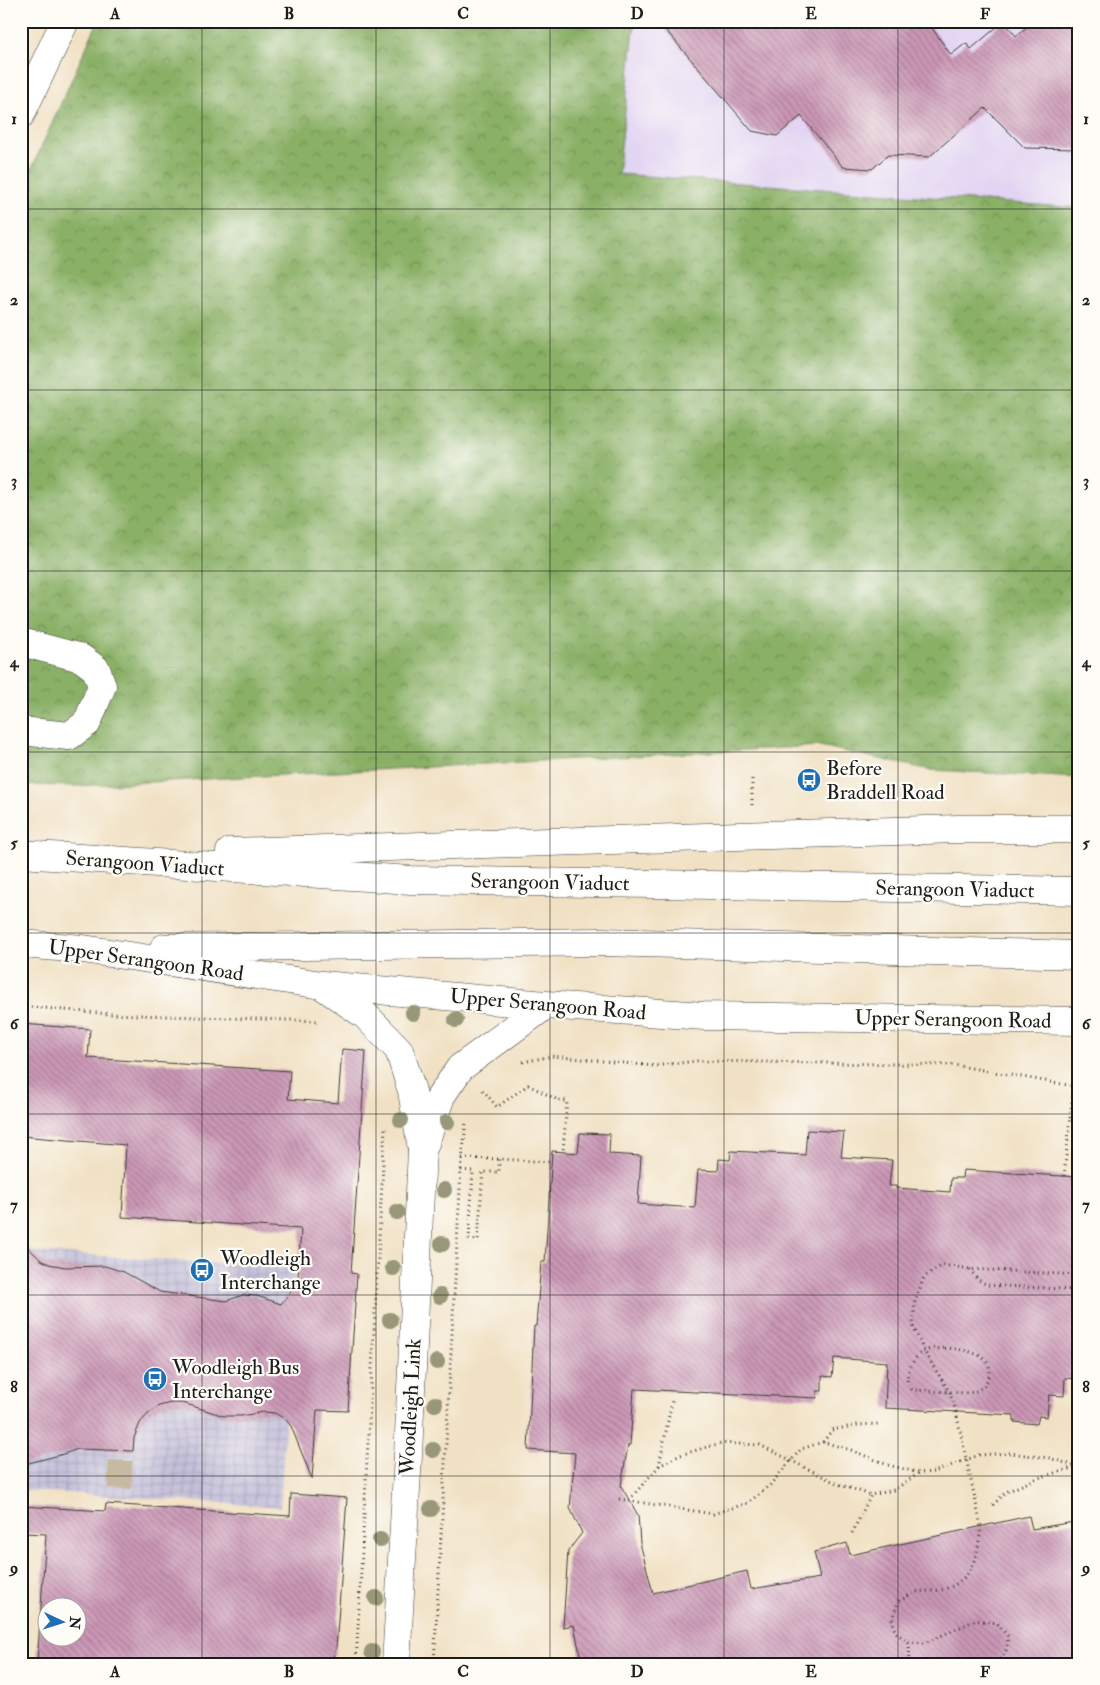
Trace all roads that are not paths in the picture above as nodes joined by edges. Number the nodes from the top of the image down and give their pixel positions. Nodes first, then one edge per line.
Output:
1 (65, 21) edge
2 (21, 114) edge
3 (21, 642) edge
4 (21, 731) edge
5 (1079, 829) edge
6 (21, 853) edge
7 (1079, 891) edge
8 (21, 944) edge
9 (83, 949) junction
10 (1079, 955) edge
11 (322, 985) junction
12 (546, 1005) junction
13 (1079, 1021) edge
14 (422, 1150) junction
15 (396, 1664) edge

1 - 2 main road
3 - 4 main road
5 - 6 main road
6 - 7 main road, Serangoon Viaduct
8 - 9 main road, Upper Serangoon Road
9 - 10 main road
9 - 11 main road, Upper Serangoon Road
11 - 12 main road, Upper Serangoon Road
11 - 14 main road
12 - 13 main road, Upper Serangoon Road
12 - 14 main road
14 - 15 main road, Woodleigh Link

